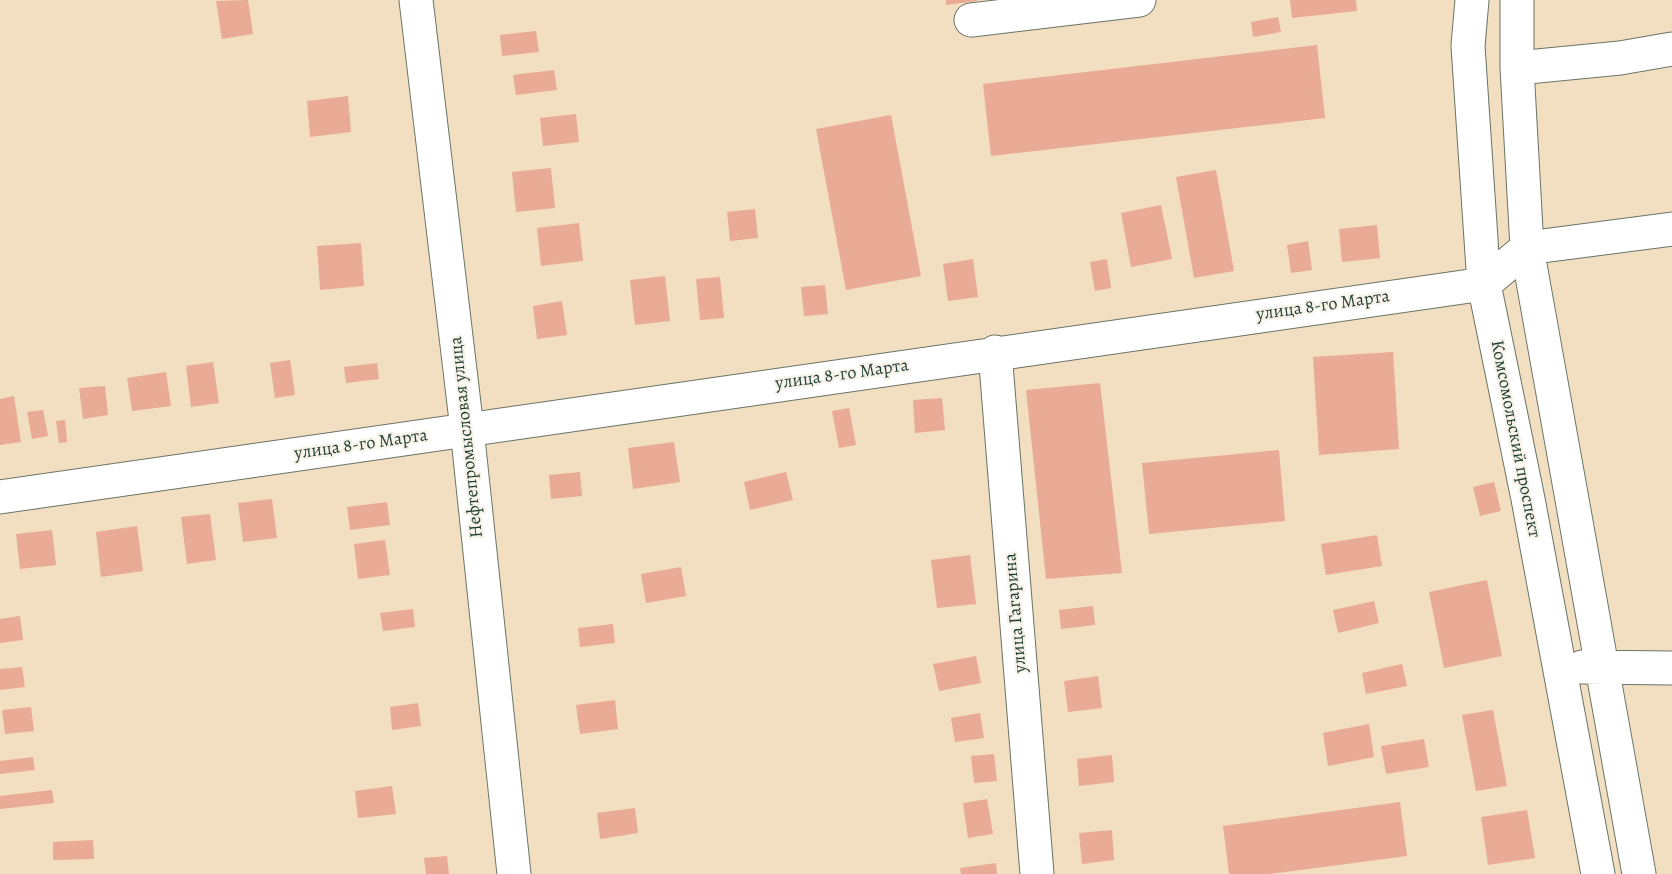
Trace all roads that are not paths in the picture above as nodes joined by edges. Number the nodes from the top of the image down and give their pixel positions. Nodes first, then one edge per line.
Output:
1 (416, 0) edge
2 (1139, 0) edge
3 (1472, 0) edge
4 (1517, 0) edge
5 (971, 20) dead end
6 (1672, 49) edge
7 (1517, 68) junction
8 (1672, 229) edge
9 (1527, 248) junction
10 (1484, 284) junction
11 (995, 352) junction
12 (467, 429) junction
13 (0, 497) edge
14 (1559, 667) junction
15 (1602, 668) junction
16 (1672, 668) edge
17 (514, 874) edge
18 (1037, 874) edge
19 (1598, 874) edge
20 (1639, 874) edge

1 - 12 street, Нефтепромысловая улица
2 - 5 street
3 - 10 street, Комсомольский проспект
4 - 7 street
6 - 7 street
7 - 9 street
8 - 9 street
9 - 10 street
9 - 15 street
10 - 11 street, улица 8-го Марта
10 - 14 street, Комсомольский проспект
11 - 12 street, улица 8-го Марта
11 - 18 street, улица Гагарина
12 - 13 street, улица 8-го Марта
12 - 17 street, Нефтепромысловая улица
14 - 15 street
14 - 19 street, Комсомольский проспект
15 - 16 street
15 - 20 street

